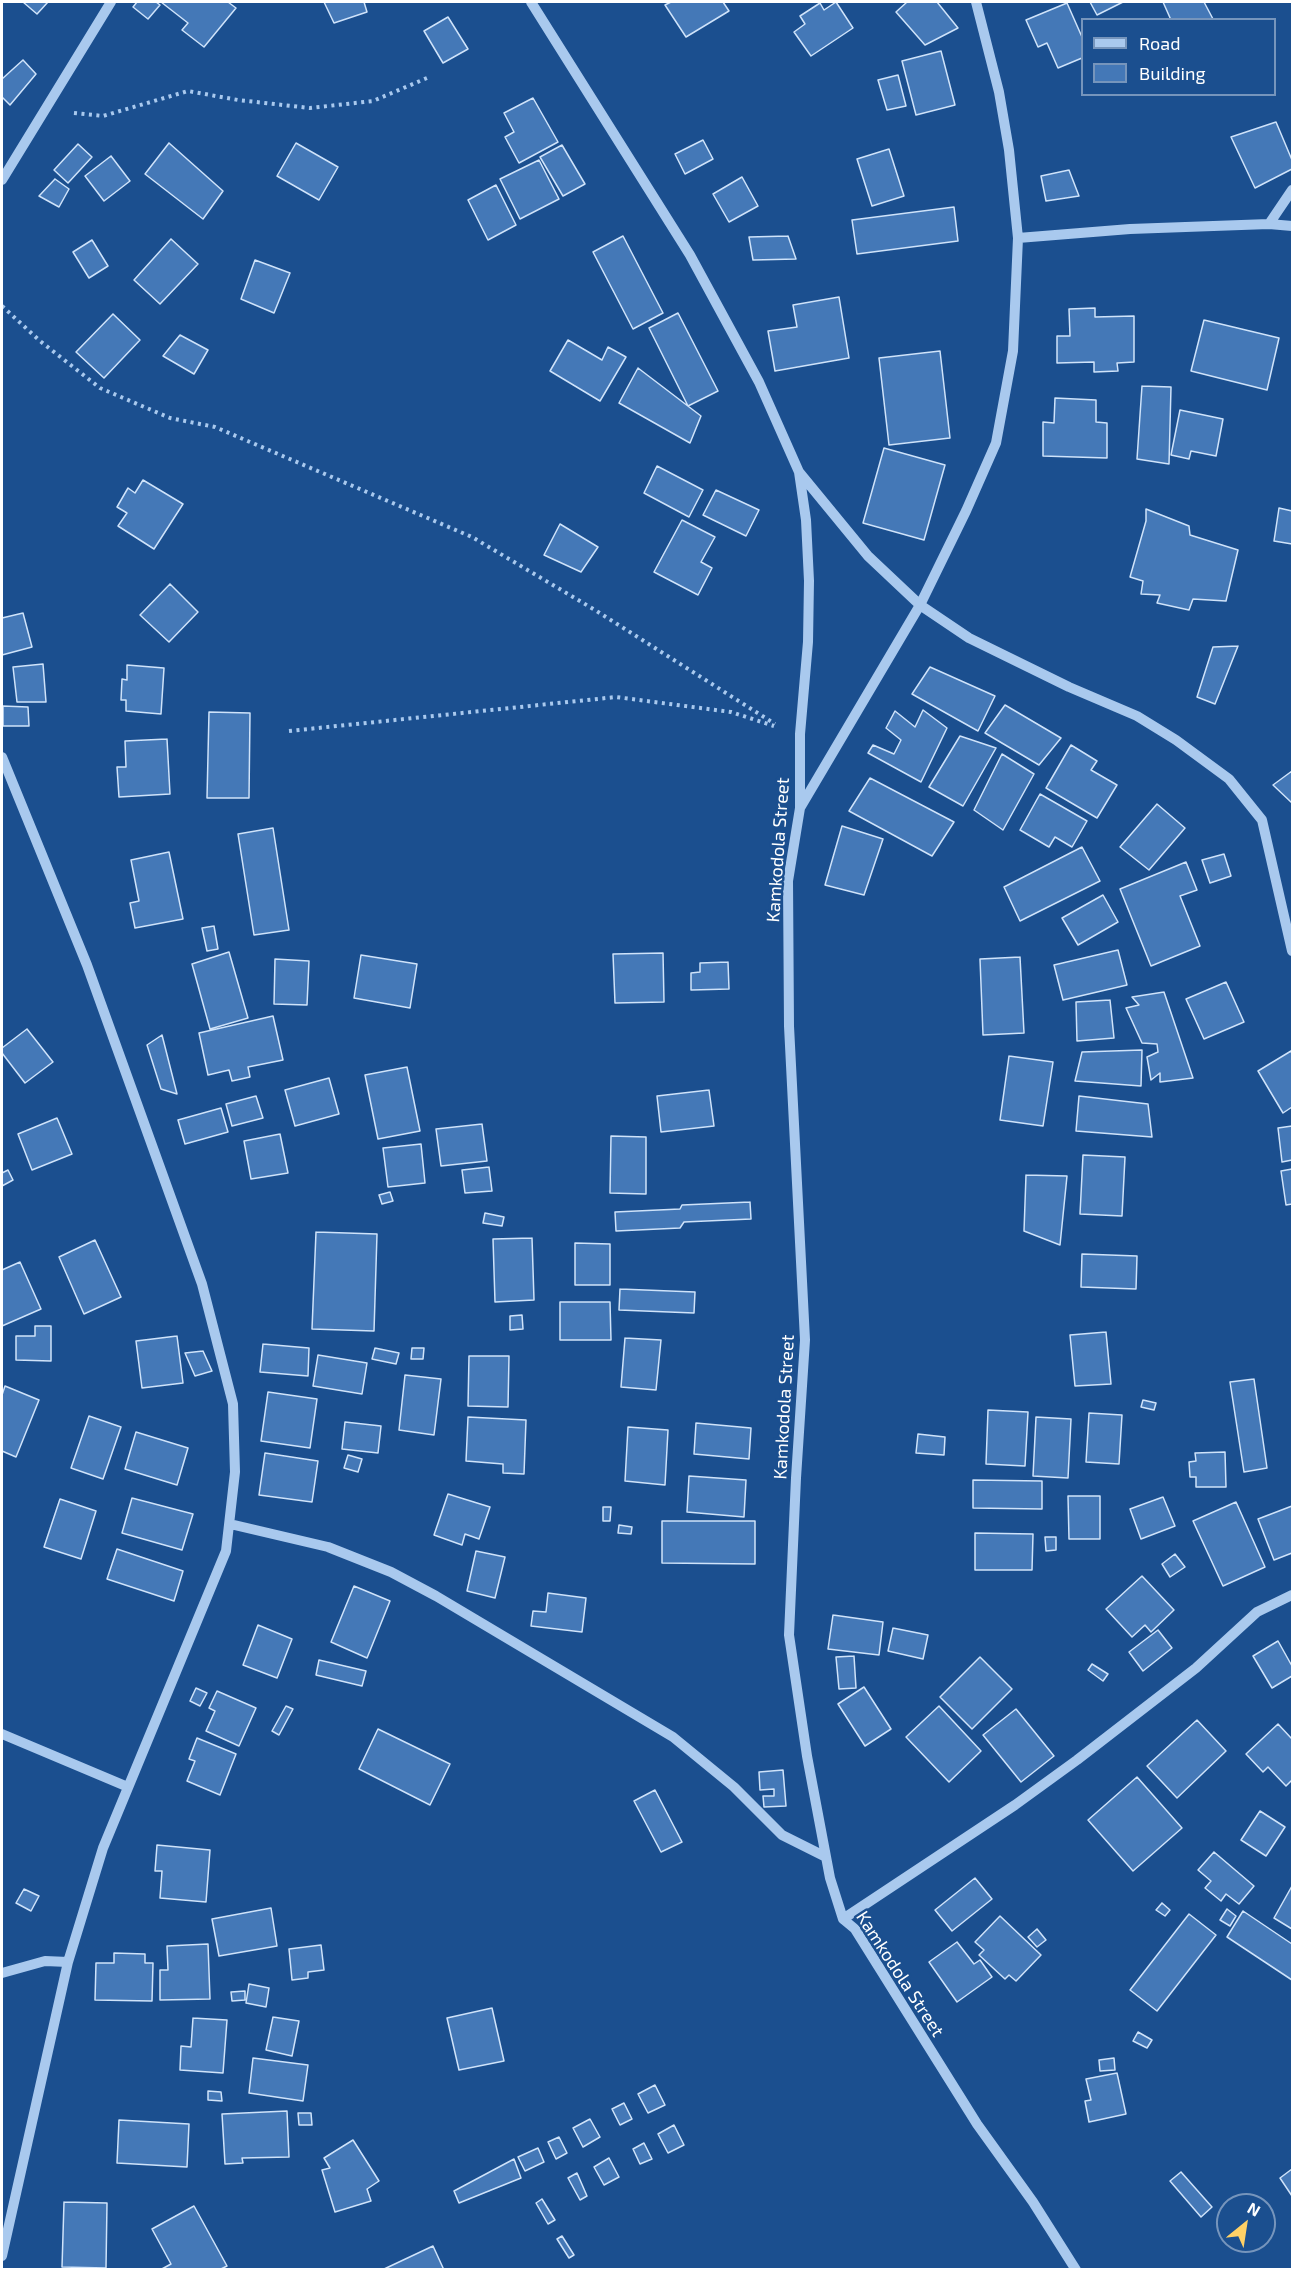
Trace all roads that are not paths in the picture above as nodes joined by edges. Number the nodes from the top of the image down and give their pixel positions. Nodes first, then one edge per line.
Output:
1 (111, 2) edge
2 (531, 2) edge
3 (976, 2) edge
4 (2, 180) edge
5 (1293, 190) edge
6 (1269, 224) junction
7 (1293, 226) edge
8 (1018, 238) junction
9 (798, 472) junction
10 (920, 605) junction
11 (2, 757) edge
12 (800, 808) junction
13 (1293, 951) edge
14 (230, 1524) junction
15 (1293, 1595) edge
16 (2, 1734) edge
17 (128, 1787) junction
18 (826, 1857) junction
19 (843, 1919) junction
20 (68, 1962) junction
21 (2, 1973) edge
22 (2, 2256) edge
23 (1076, 2270) edge

1 - 4 street
2 - 9 street
3 - 8 street
5 - 6 street
6 - 7 street
6 - 8 street
8 - 10 street
9 - 10 street
9 - 12 street, Kamkodola Street
10 - 12 street
10 - 13 street
11 - 14 street
12 - 18 street, Kamkodola Street
14 - 17 street
14 - 18 street
15 - 19 street
16 - 17 street
17 - 20 street
18 - 19 street, Kamkodola Street
19 - 23 street, Kamkodola Street
20 - 21 street
20 - 22 street

